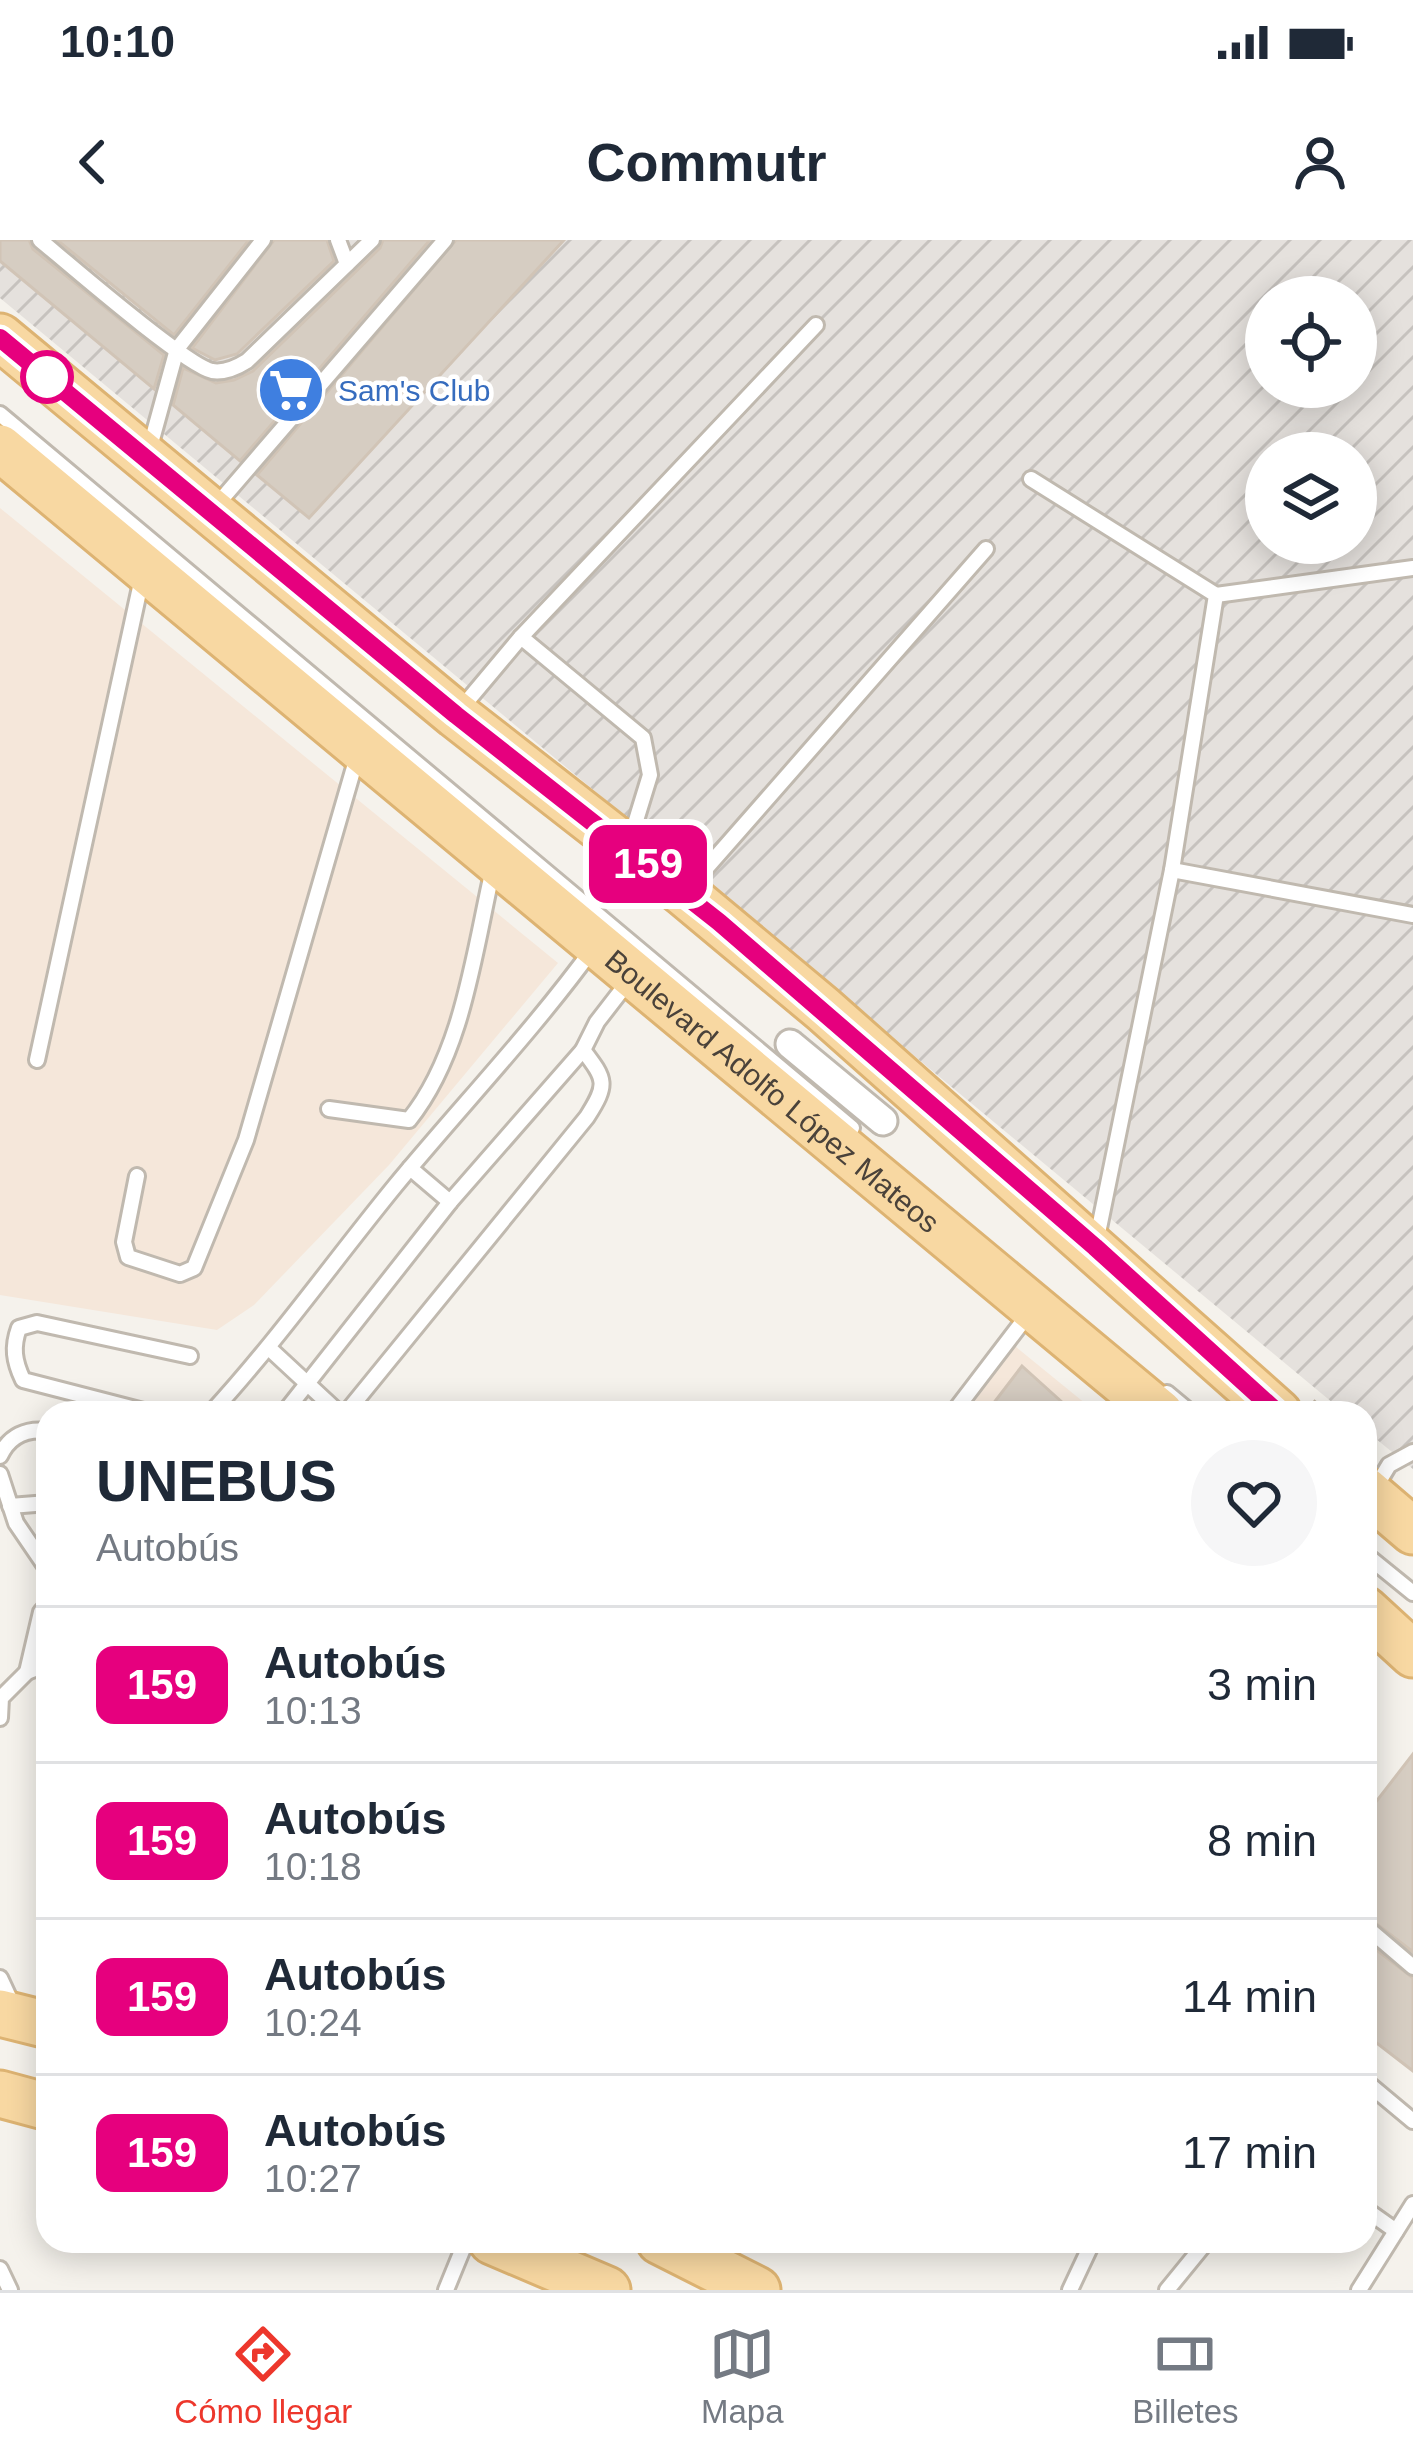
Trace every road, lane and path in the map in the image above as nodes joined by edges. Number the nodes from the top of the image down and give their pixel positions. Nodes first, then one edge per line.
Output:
1 (40, 240) edge
2 (263, 240) edge
3 (338, 240) edge
4 (372, 240) edge
5 (445, 240) edge
6 (347, 264) junction
7 (816, 325) dead end
8 (0, 338) edge
9 (176, 349) junction
10 (0, 415) edge
11 (0, 448) edge
12 (146, 459) junction
13 (1031, 478) dead end
14 (211, 512) junction
15 (986, 549) dead end
16 (144, 567) junction
17 (1413, 568) edge
18 (1216, 595) junction
19 (521, 637) junction
20 (456, 715) junction
21 (360, 747) junction
22 (628, 848) junction
23 (495, 858) junction
24 (1172, 870) junction
25 (684, 892) junction
26 (1413, 915) edge
27 (597, 943) junction
28 (634, 974) junction
29 (790, 1043) dead end
30 (583, 1050) junction
31 (37, 1060) dead end
32 (329, 1109) dead end
33 (409, 1120) junction
34 (872, 1129) joint
35 (438, 1136) junction
36 (410, 1168) junction
37 (137, 1176) dead end
38 (450, 1202) junction
39 (1095, 1247) junction
40 (1034, 1307) junction
41 (270, 1349) junction
42 (190, 1356) dead end
43 (307, 1386) junction
44 (1160, 1400) edge
45 (104, 1401) edge
46 (222, 1401) edge
47 (294, 1401) edge
48 (326, 1401) edge
49 (352, 1401) edge
50 (962, 1401) edge
51 (1265, 1401) edge
52 (36, 1432) edge
53 (1413, 1452) edge
54 (0, 1456) edge
55 (0, 1474) edge
56 (1377, 1477) edge
57 (1377, 1489) edge
58 (1377, 1493) edge
59 (36, 1504) edge
60 (10, 1506) junction
61 (1413, 1513) edge
62 (1413, 1531) edge
63 (36, 1554) edge
64 (1377, 1564) edge
65 (1377, 1589) edge
66 (1413, 1593) edge
67 (1413, 1620) edge
68 (1377, 1621) edge
69 (36, 1633) edge
70 (1413, 1654) edge
71 (36, 1669) edge
72 (27, 1672) junction
73 (0, 1718) edge
74 (1377, 1936) edge
75 (1413, 1967) edge
76 (1377, 2091) edge
77 (0, 2094) edge
78 (36, 2104) edge
79 (1413, 2121) edge
80 (1413, 2204) edge
81 (1377, 2218) edge
82 (1396, 2230) junction
83 (461, 2253) edge
84 (543, 2253) edge
85 (684, 2253) edge
86 (1087, 2253) edge
87 (1198, 2253) edge
88 (0, 2269) edge
89 (592, 2287) edge
90 (10, 2290) edge
91 (446, 2290) edge
92 (757, 2290) edge
93 (1070, 2290) edge
94 (1167, 2290) edge
95 (1359, 2290) edge

1 - 9 lane
2 - 9 lane
3 - 6 lane
4 - 6 lane
5 - 14 lane
6 - 9 lane
7 - 19 lane
8 - 12 main road
9 - 12 lane
10 - 34 lane
11 - 16 main road, Boulevard Adolfo López Mateos
12 - 14 main road
13 - 18 lane
14 - 20 main road
15 - 25 lane
16 - 21 main road, Boulevard Adolfo López Mateos
16 - 31 lane
17 - 18 lane
18 - 24 lane
19 - 20 lane
19 - 22 lane
20 - 22 main road
21 - 23 main road, Boulevard Adolfo López Mateos
21 - 37 lane
22 - 25 main road
23 - 27 main road, Boulevard Adolfo López Mateos
23 - 33 lane
24 - 26 lane
24 - 39 lane
25 - 39 main road
27 - 28 main road, Boulevard Adolfo López Mateos
27 - 35 lane
28 - 30 lane
28 - 40 main road, Boulevard Adolfo López Mateos
29 - 34 street
30 - 38 lane
30 - 49 lane
32 - 33 lane
33 - 35 lane
35 - 36 lane
36 - 38 lane
36 - 41 lane
38 - 43 lane
39 - 51 main road
40 - 44 main road, Boulevard Adolfo López Mateos
40 - 50 lane
41 - 43 lane
41 - 46 lane
42 - 45 lane
43 - 47 lane
43 - 48 lane
52 - 54 lane
53 - 56 lane
55 - 60 lane
57 - 61 main road
58 - 62 main road
59 - 60 lane
60 - 63 lane
64 - 66 lane
65 - 67 main road
68 - 70 main road
69 - 72 lane
71 - 72 lane
72 - 73 lane
74 - 75 lane
76 - 79 lane
77 - 78 main road
80 - 82 lane
81 - 82 lane
82 - 95 lane
83 - 91 lane
84 - 89 main road
85 - 92 main road
86 - 93 lane
87 - 94 lane
88 - 90 lane

